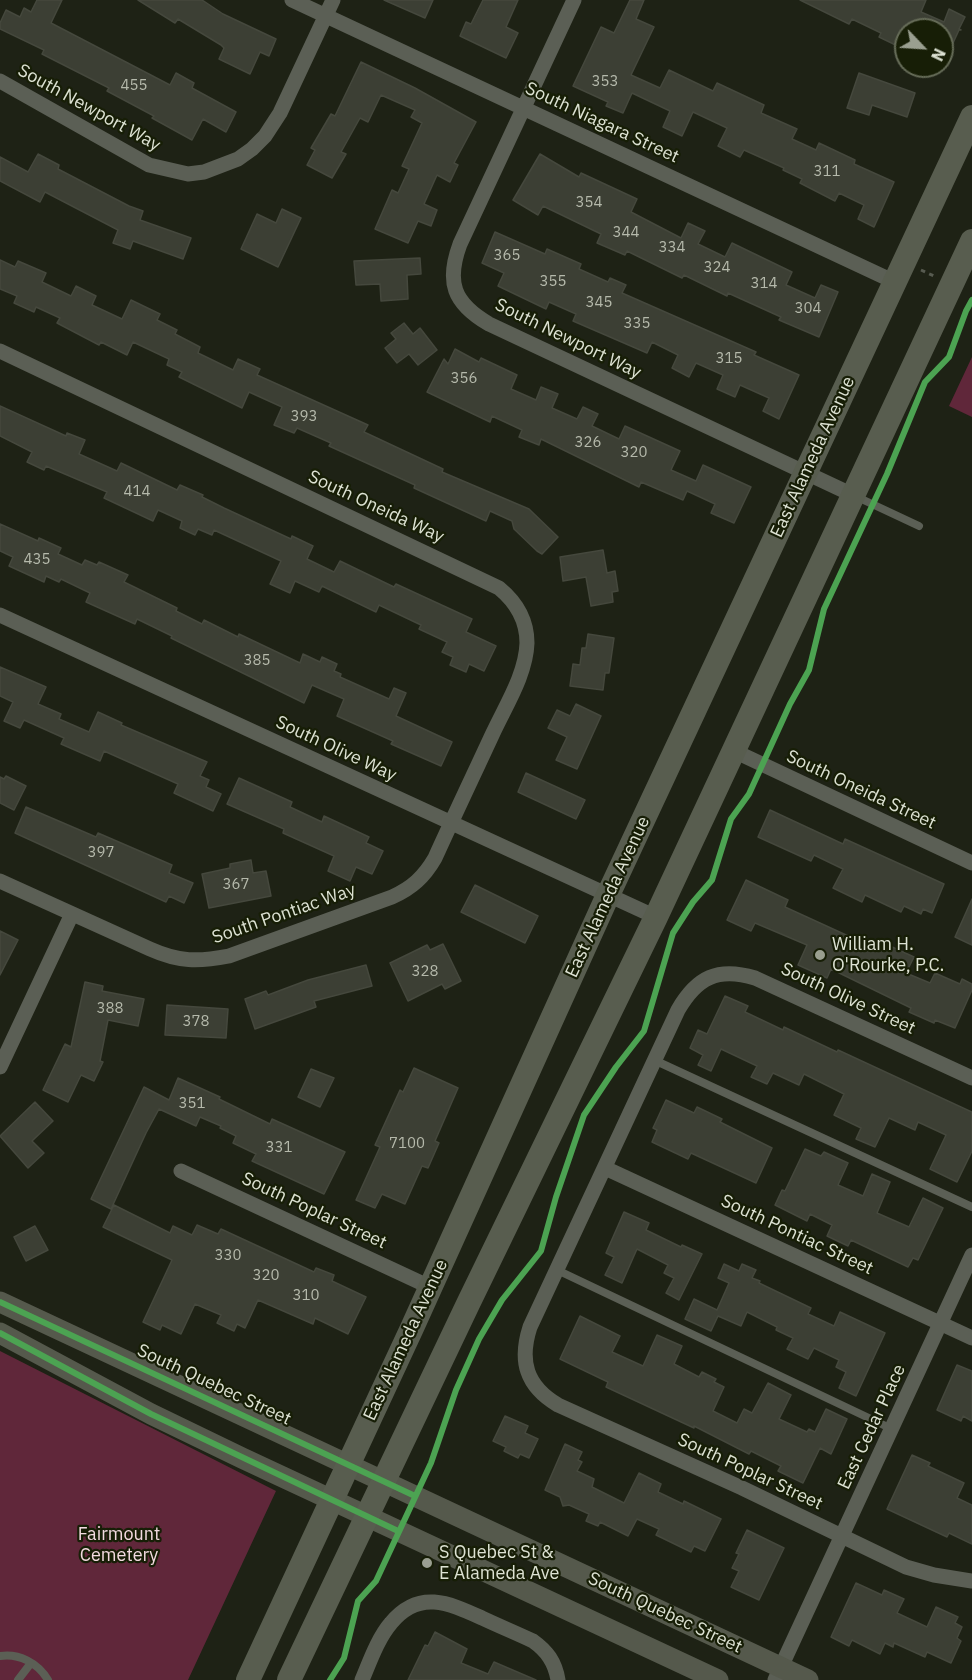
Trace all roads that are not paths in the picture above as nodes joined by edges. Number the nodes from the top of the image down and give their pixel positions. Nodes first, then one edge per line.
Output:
1 (292, 0) edge
2 (333, 0) edge
3 (574, 0) edge
4 (326, 16) junction
5 (0, 81) edge
6 (524, 108) junction
7 (972, 117) edge
8 (972, 241) edge
9 (895, 282) junction
10 (0, 351) edge
11 (805, 473) junction
12 (853, 495) junction
13 (919, 526) dead end
14 (0, 615) edge
15 (734, 752) junction
16 (450, 824) junction
17 (972, 862) edge
18 (0, 881) edge
19 (608, 895) junction
20 (72, 914) junction
21 (656, 917) junction
22 (654, 1060) junction
23 (0, 1066) edge
24 (972, 1078) edge
25 (605, 1168) junction
26 (181, 1171) dead end
27 (972, 1207) edge
28 (972, 1255) edge
29 (557, 1270) junction
30 (430, 1287) junction
31 (0, 1302) edge
32 (941, 1324) junction
33 (0, 1333) edge
34 (972, 1338) edge
35 (892, 1429) junction
36 (349, 1465) junction
37 (383, 1481) junction
38 (332, 1501) junction
39 (368, 1517) junction
40 (842, 1537) junction
41 (972, 1581) edge
42 (0, 1656) edge
43 (31, 1663) junction
44 (778, 1674) edge
45 (18, 1680) edge
46 (48, 1680) edge
47 (248, 1680) edge
48 (289, 1680) edge
49 (362, 1680) edge
50 (558, 1680) edge
51 (718, 1680) edge
52 (808, 1680) edge

1 - 4 street, South Niagara Street
2 - 4 street, South Newport Way
3 - 6 street, South Newport Way
4 - 5 street, South Newport Way
4 - 6 street, South Niagara Street
6 - 9 street, South Niagara Street
6 - 11 street, South Newport Way
7 - 9 main road, East Alameda Avenue
8 - 12 main road
9 - 11 main road, East Alameda Avenue
10 - 16 street, South Oneida Way
11 - 12 street, South Newport Way
11 - 19 main road, East Alameda Avenue
12 - 13 lane
12 - 15 main road
14 - 16 street, South Olive Way
15 - 17 street, South Oneida Street
15 - 21 main road
16 - 19 street, South Olive Way
16 - 20 street, South Pontiac Way
18 - 20 street, South Pontiac Way
19 - 21 street, South Olive Way
19 - 30 main road, East Alameda Avenue
20 - 23 street
21 - 37 main road
22 - 24 street, South Olive Street
22 - 25 street
22 - 27 lane
25 - 29 street
25 - 32 street, South Pontiac Street
26 - 30 street, South Poplar Street
28 - 32 street, East Cedar Place
29 - 35 lane
29 - 40 street, South Poplar Street
30 - 36 main road, East Alameda Avenue
31 - 36 main road, South Quebec Street
32 - 34 street, South Pontiac Street
32 - 35 street, East Cedar Place
33 - 38 main road, South Quebec Street
35 - 40 street, East Cedar Place
36 - 37 main road, South Quebec Street
36 - 38 main road, East Alameda Avenue
37 - 39 main road
37 - 44 main road, South Quebec Street
38 - 39 main road, South Quebec Street
38 - 47 main road, East Alameda Avenue
39 - 48 main road
39 - 51 main road, South Quebec Street
40 - 41 street, South Poplar Street
40 - 44 street, East Cedar Place
42 - 43 lane
43 - 45 lane
43 - 46 lane
44 - 52 main road, South Quebec Street
49 - 50 street

